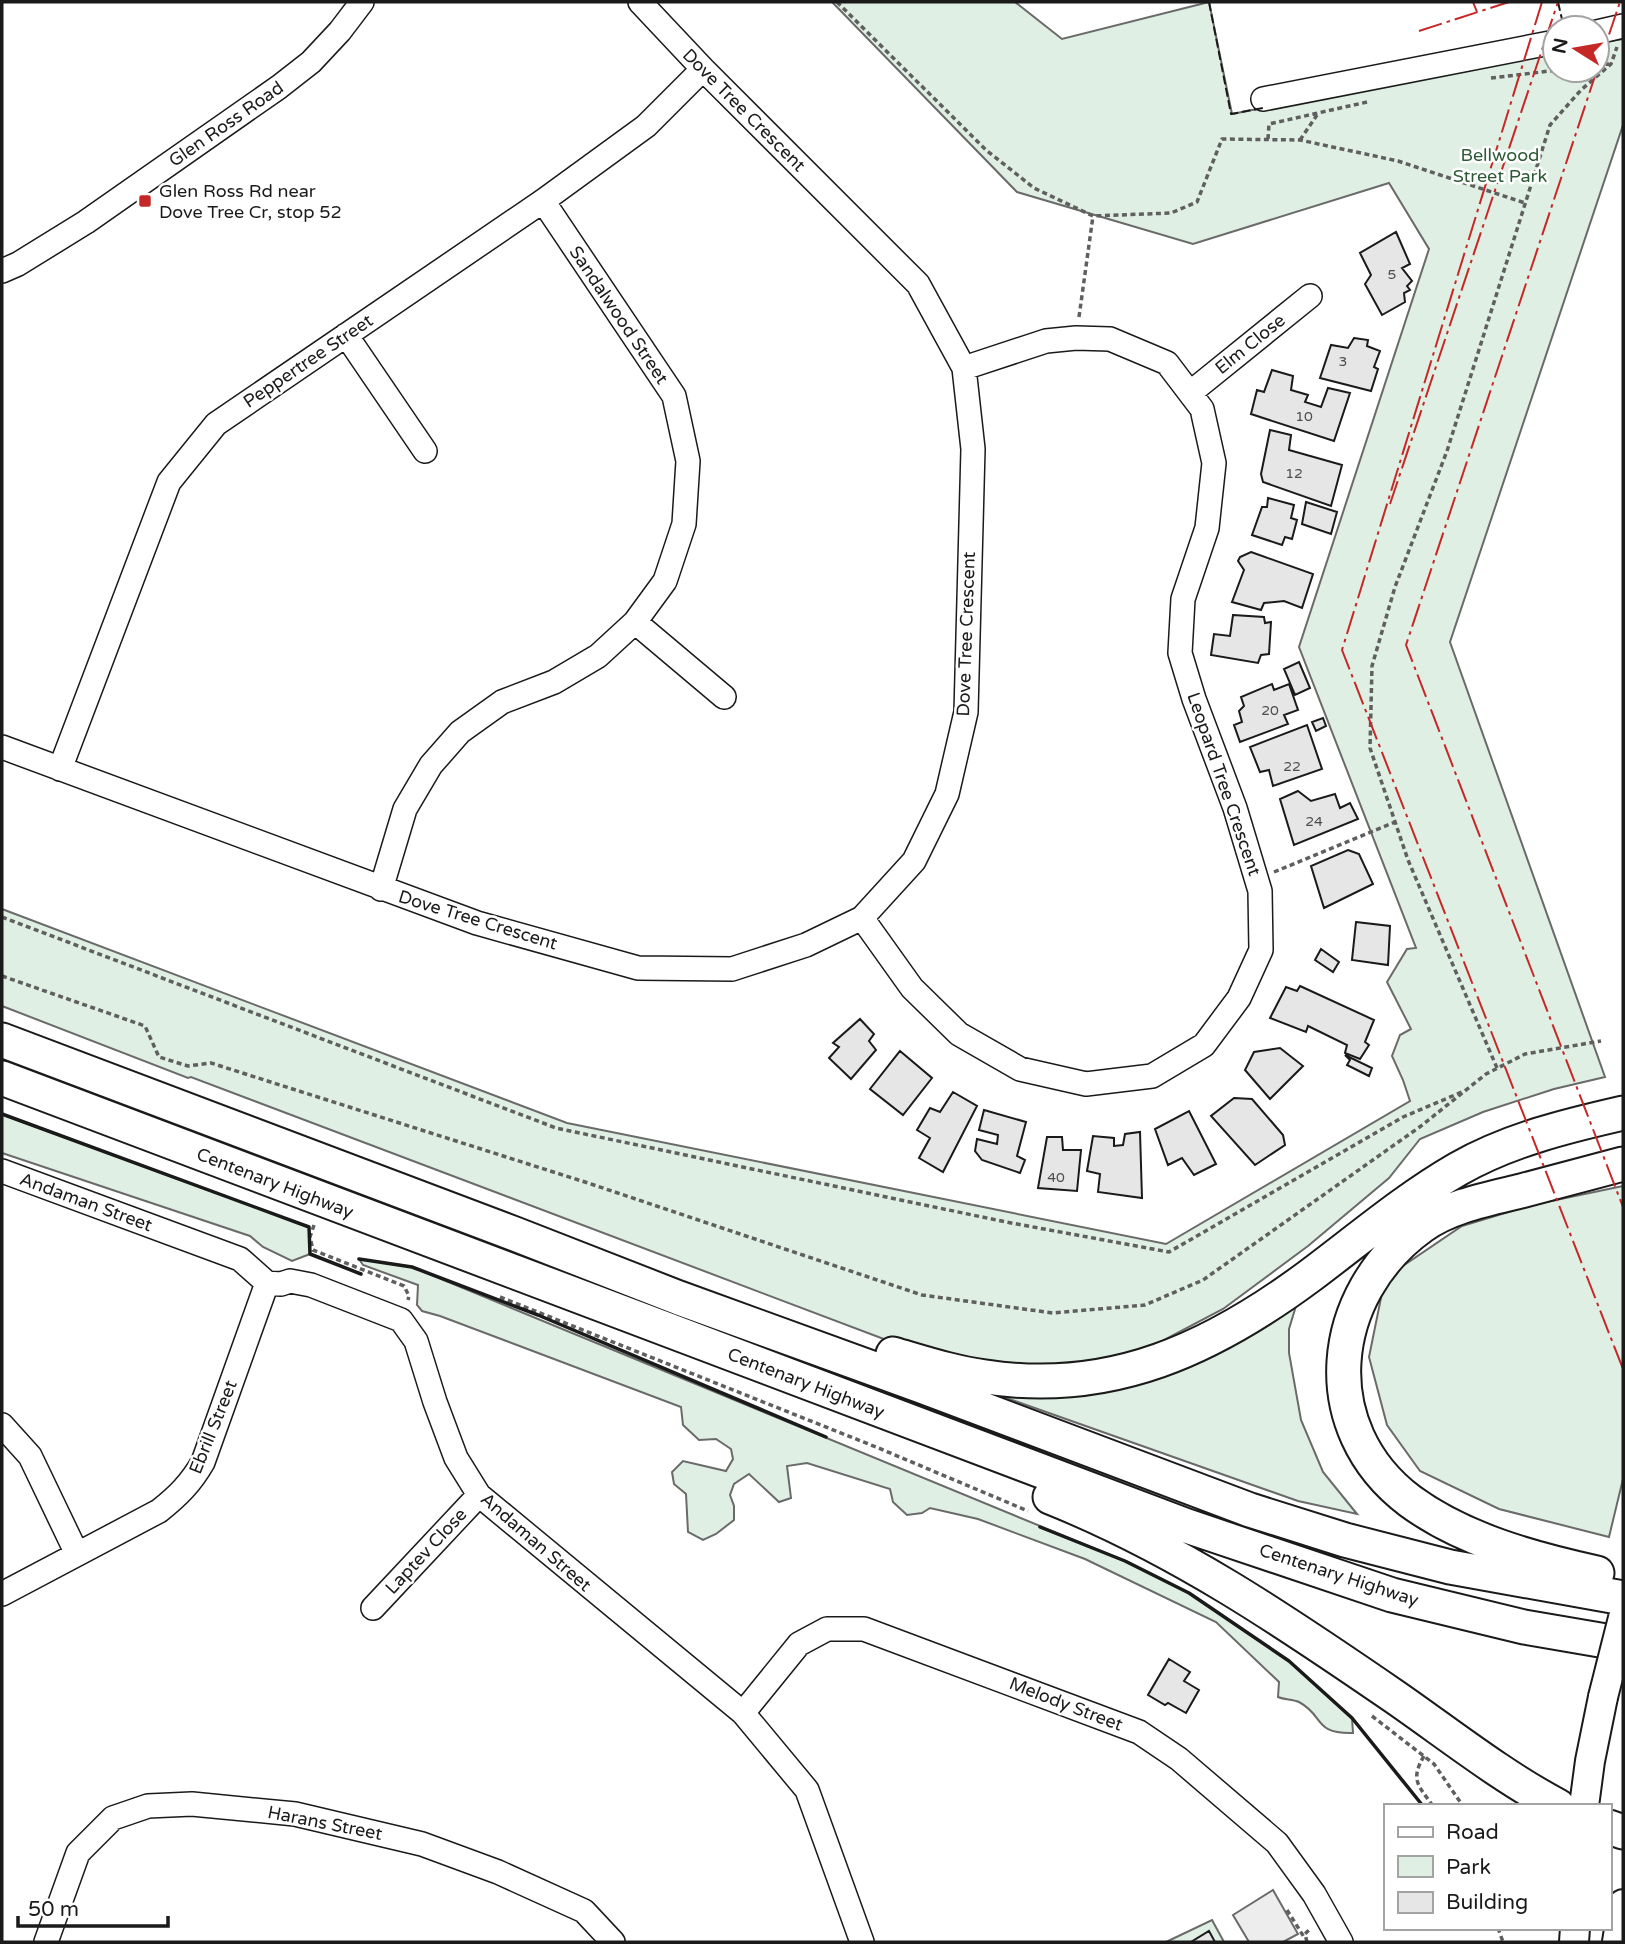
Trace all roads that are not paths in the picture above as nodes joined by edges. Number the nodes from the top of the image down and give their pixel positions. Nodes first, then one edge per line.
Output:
1 (362, 2) edge
2 (640, 2) edge
3 (1541, 45) edge
4 (703, 69) junction
5 (1263, 99) dead end
6 (543, 201) junction
7 (2, 271) edge
8 (1310, 296) dead end
9 (346, 335) junction
10 (964, 368) junction
11 (1190, 393) junction
12 (425, 451) dead end
13 (635, 622) junction
14 (724, 697) dead end
15 (2, 747) edge
16 (61, 769) junction
17 (380, 889) junction
18 (862, 918) junction
19 (2, 1040) edge
20 (2, 1078) edge
21 (1623, 1113) edge
22 (1623, 1164) edge
23 (2, 1171) edge
24 (267, 1283) junction
25 (678, 1298) junction
26 (888, 1414) junction
27 (2, 1425) edge
28 (479, 1494) junction
29 (77, 1555) junction
30 (1623, 1577) edge
31 (2, 1594) edge
32 (1623, 1598) edge
33 (373, 1608) dead end
34 (1623, 1618) edge
35 (1623, 1644) edge
36 (743, 1713) junction
37 (1555, 1804) edge
38 (1584, 1804) edge
39 (1623, 1904) edge
40 (46, 1942) edge
41 (613, 1942) edge
42 (863, 1942) edge
43 (1341, 1942) edge
44 (1617, 1942) edge

1 - 7 street, Glen Ross Road
2 - 4 street, Dove Tree Crescent
3 - 5 street
4 - 6 street, Peppertree Street
4 - 10 street, Dove Tree Crescent
6 - 9 street, Peppertree Street
6 - 13 street, Sandalwood Street
8 - 11 street, Elm Close
9 - 12 street
9 - 16 street, Peppertree Street
10 - 11 street, Leopard Tree Crescent
10 - 18 street, Dove Tree Crescent
11 - 18 street, Leopard Tree Crescent
13 - 14 street
13 - 17 street, Sandalwood Street
15 - 16 street, Dove Tree Crescent
16 - 17 street, Dove Tree Crescent
17 - 18 street, Dove Tree Crescent
19 - 25 highway, Centenary Highway
20 - 26 highway, Centenary Highway
21 - 25 highway
22 - 30 highway
23 - 24 street, Andaman Street
24 - 28 street, Andaman Street
24 - 29 street, Ebrill Street
25 - 32 highway, Centenary Highway
26 - 35 highway, Centenary Highway
26 - 37 highway
27 - 29 street
28 - 33 street, Laptev Close
28 - 36 street, Andaman Street
29 - 31 street, Ebrill Street
34 - 38 main road, bridge
36 - 42 street, Andaman Street
36 - 43 street, Melody Street
39 - 44 main road
40 - 41 street, Harans Street

